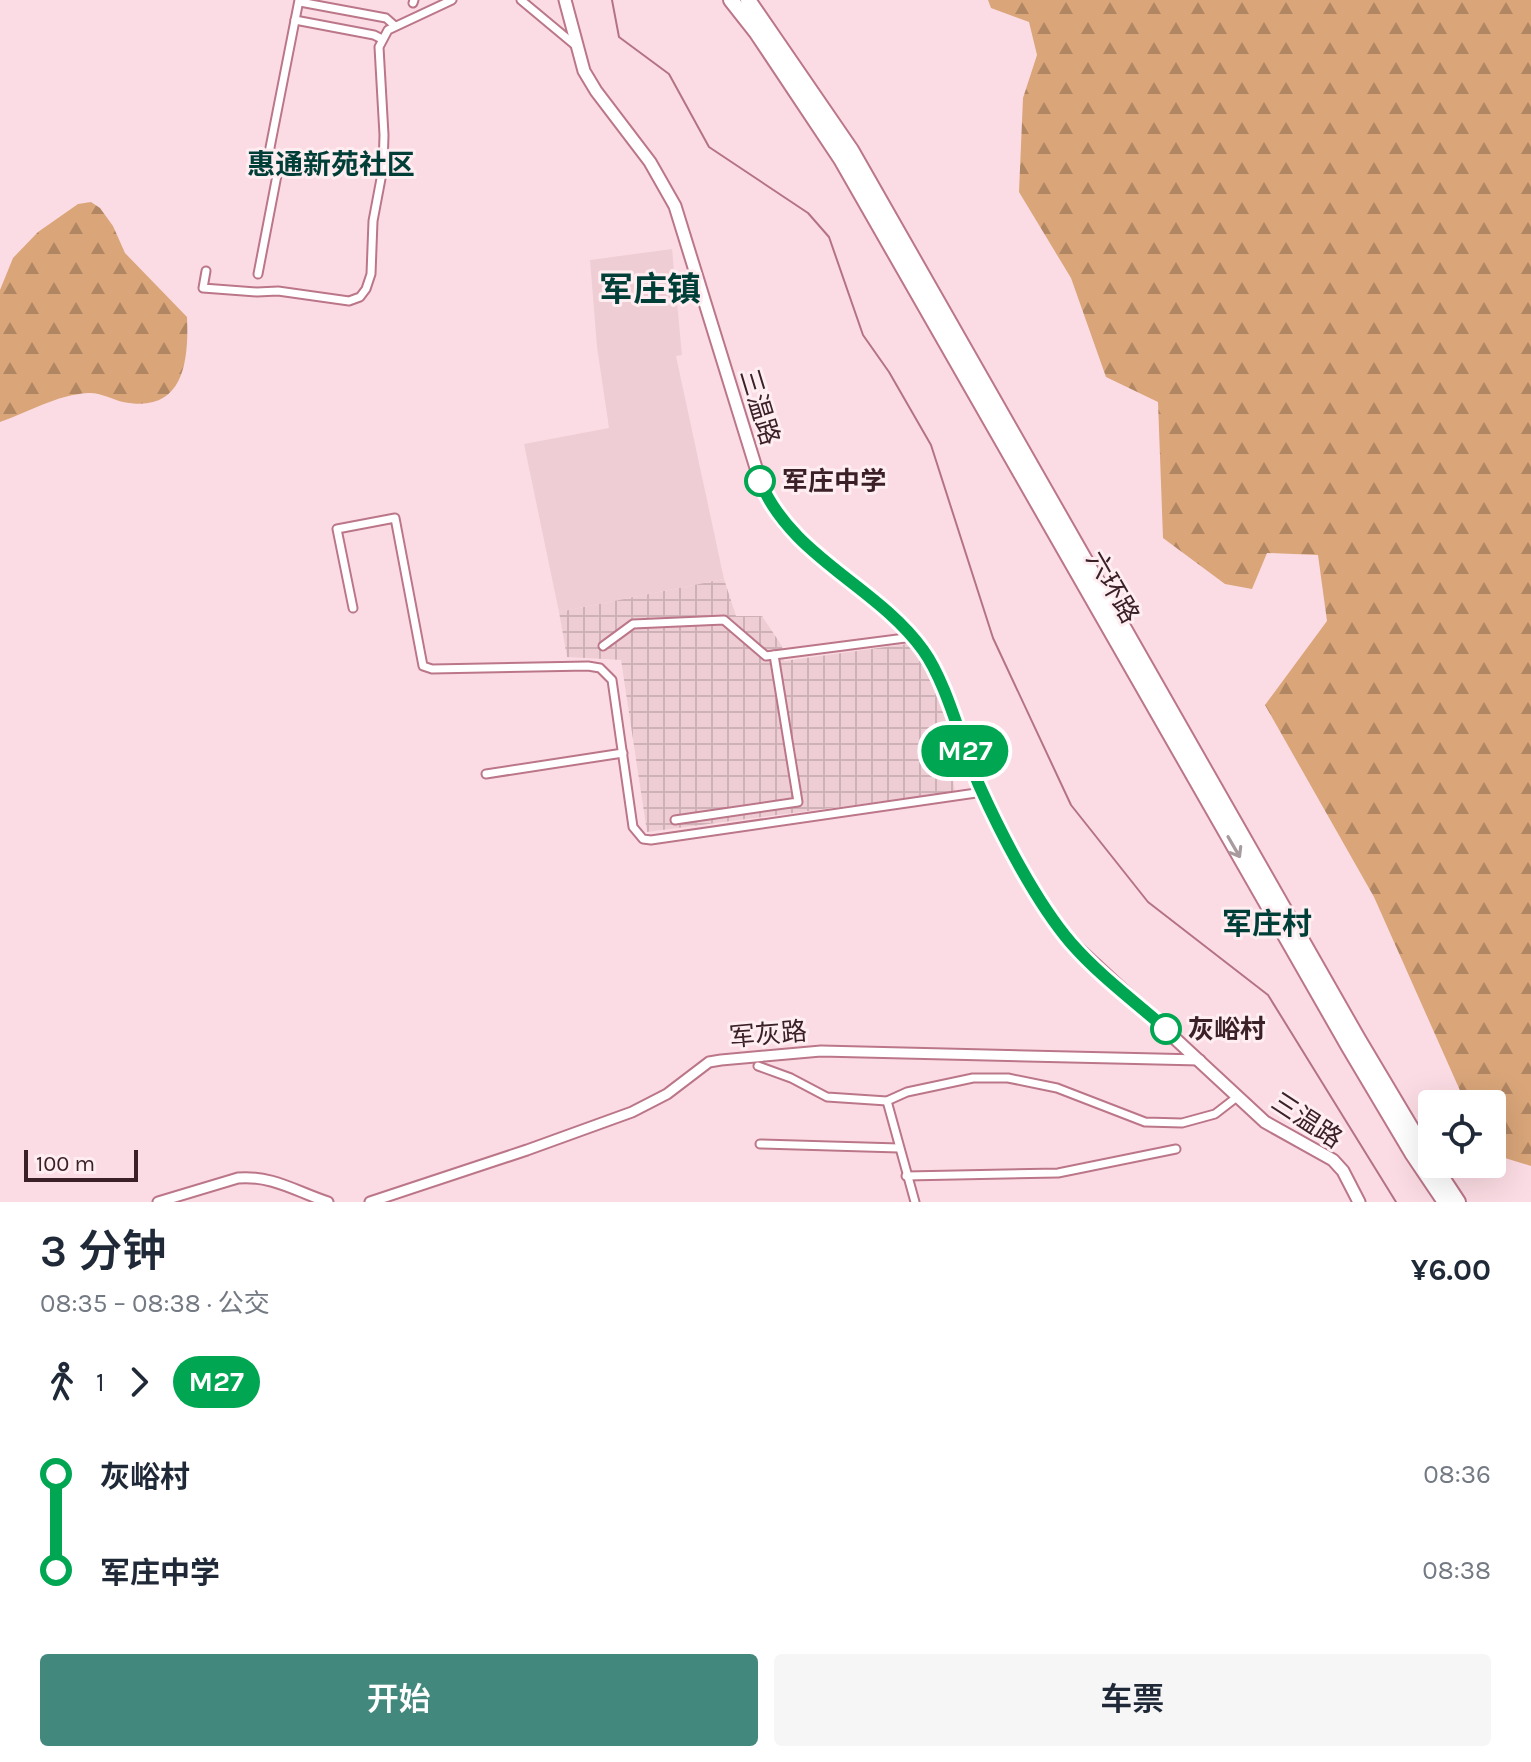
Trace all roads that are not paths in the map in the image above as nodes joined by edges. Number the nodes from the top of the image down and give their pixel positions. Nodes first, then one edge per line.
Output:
1 (452, 0) edge
2 (521, 0) edge
3 (565, 0) edge
4 (731, 0) edge
5 (748, 0) edge
6 (299, 1) edge
7 (315, 2) edge
8 (333, 4) edge
9 (295, 20) junction
10 (395, 26) junction
11 (382, 39) junction
12 (575, 45) junction
13 (206, 271) dead end
14 (258, 274) dead end
15 (353, 608) dead end
16 (913, 637) junction
17 (603, 646) dead end
18 (774, 655) junction
19 (623, 753) junction
20 (486, 774) dead end
21 (1201, 778) junction
22 (983, 792) junction
23 (675, 820) dead end
24 (1200, 1060) junction
25 (758, 1066) dead end
26 (1237, 1097) junction
27 (887, 1101) junction
28 (1418, 1141) edge
29 (760, 1144) dead end
30 (899, 1148) junction
31 (1176, 1149) dead end
32 (906, 1176) junction
33 (1442, 1178) edge
34 (316, 1200) edge
35 (158, 1202) edge
36 (328, 1202) edge
37 (370, 1202) edge
38 (915, 1202) edge
39 (1359, 1202) edge
40 (1445, 1202) edge
41 (1458, 1202) edge

1 - 10 street
2 - 12 street
3 - 12 main road, 三温路
4 - 21 highway, 六环路
5 - 21 highway, 六环路
6 - 7 street
6 - 9 street
7 - 8 street
8 - 10 street
9 - 11 street
9 - 14 street
10 - 11 street
11 - 13 street
12 - 16 main road, 三温路
15 - 19 street
16 - 18 street
16 - 22 main road, 三温路
17 - 18 street
18 - 23 street
19 - 20 street
19 - 22 street
21 - 28 highway, 六环路
21 -> 40 highway, 六环路
22 - 24 main road, 三温路
24 - 26 main road, 三温路
24 - 37 street, 军灰路
25 - 27 street
26 - 27 street
26 - 39 main road, 三温路
27 - 30 street
29 - 30 street
30 - 32 street
31 - 32 street
32 - 38 street
33 - 41 highway, 六环路
34 - 35 street
34 - 36 street

